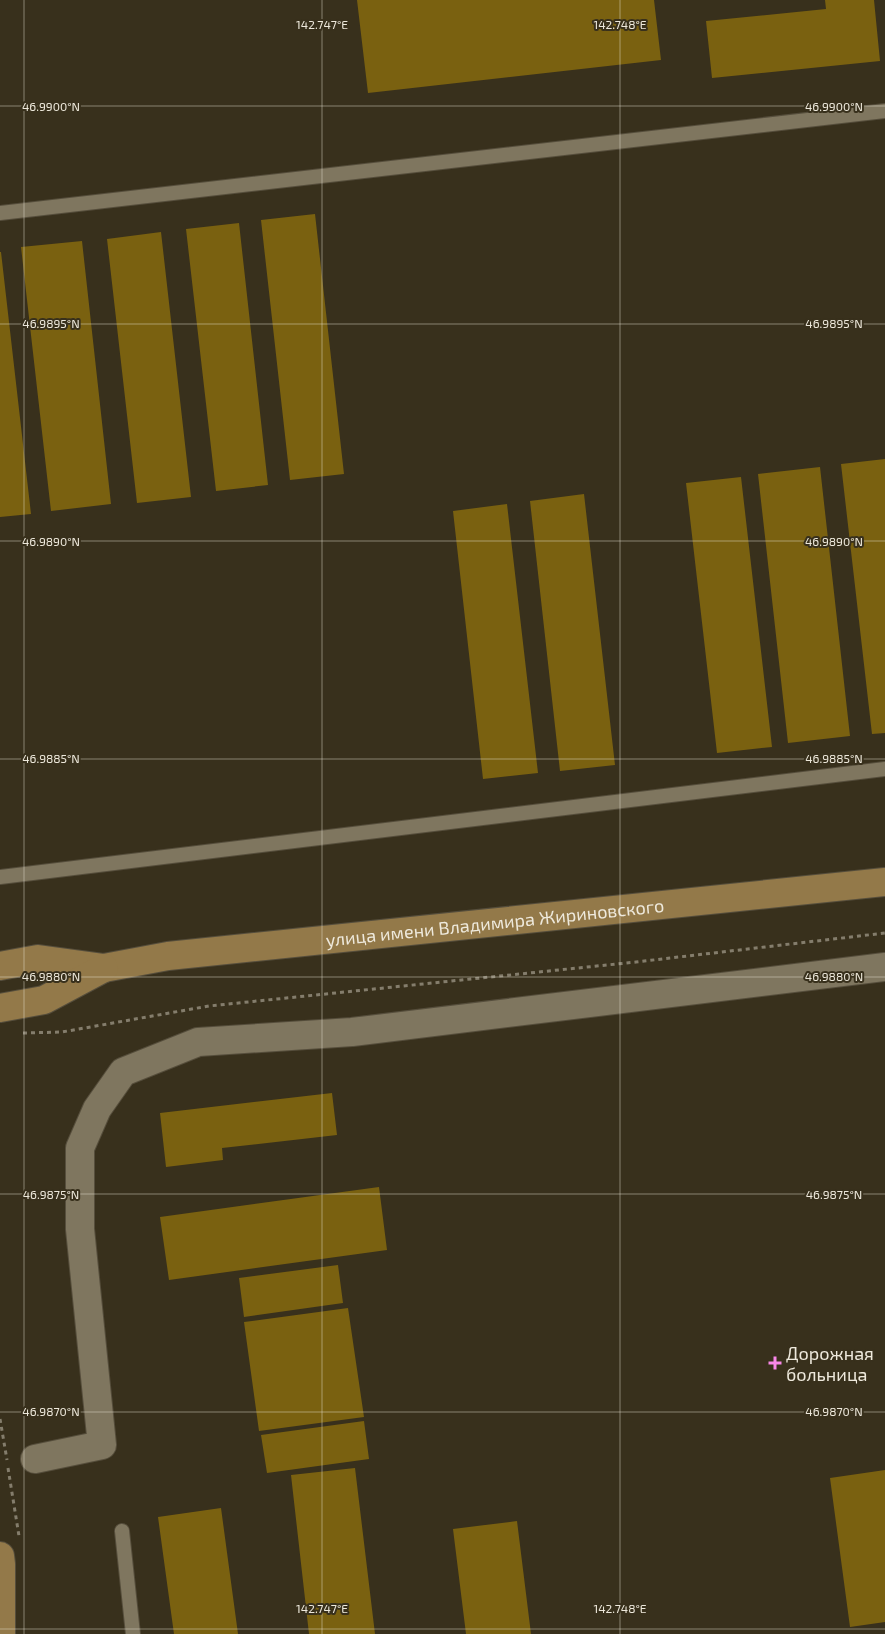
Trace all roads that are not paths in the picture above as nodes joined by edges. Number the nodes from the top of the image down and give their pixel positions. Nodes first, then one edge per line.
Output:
1 (885, 111) edge
2 (0, 213) edge
3 (885, 769) edge
4 (0, 877) edge
5 (885, 882) edge
6 (0, 966) edge
7 (885, 967) edge
8 (104, 968) junction
9 (0, 1008) edge
10 (35, 1459) dead end
11 (122, 1531) dead end
12 (10, 1549) edge
13 (1, 1634) edge
14 (133, 1634) edge

1 - 2 lane
3 - 4 lane
5 - 8 main road, улица имени Владимира Жириновского
6 - 8 main road, улица имени Владимира Жириновского
7 - 10 street
8 - 9 main road, улица имени Владимира Жириновского
11 - 14 lane
12 - 13 main road

